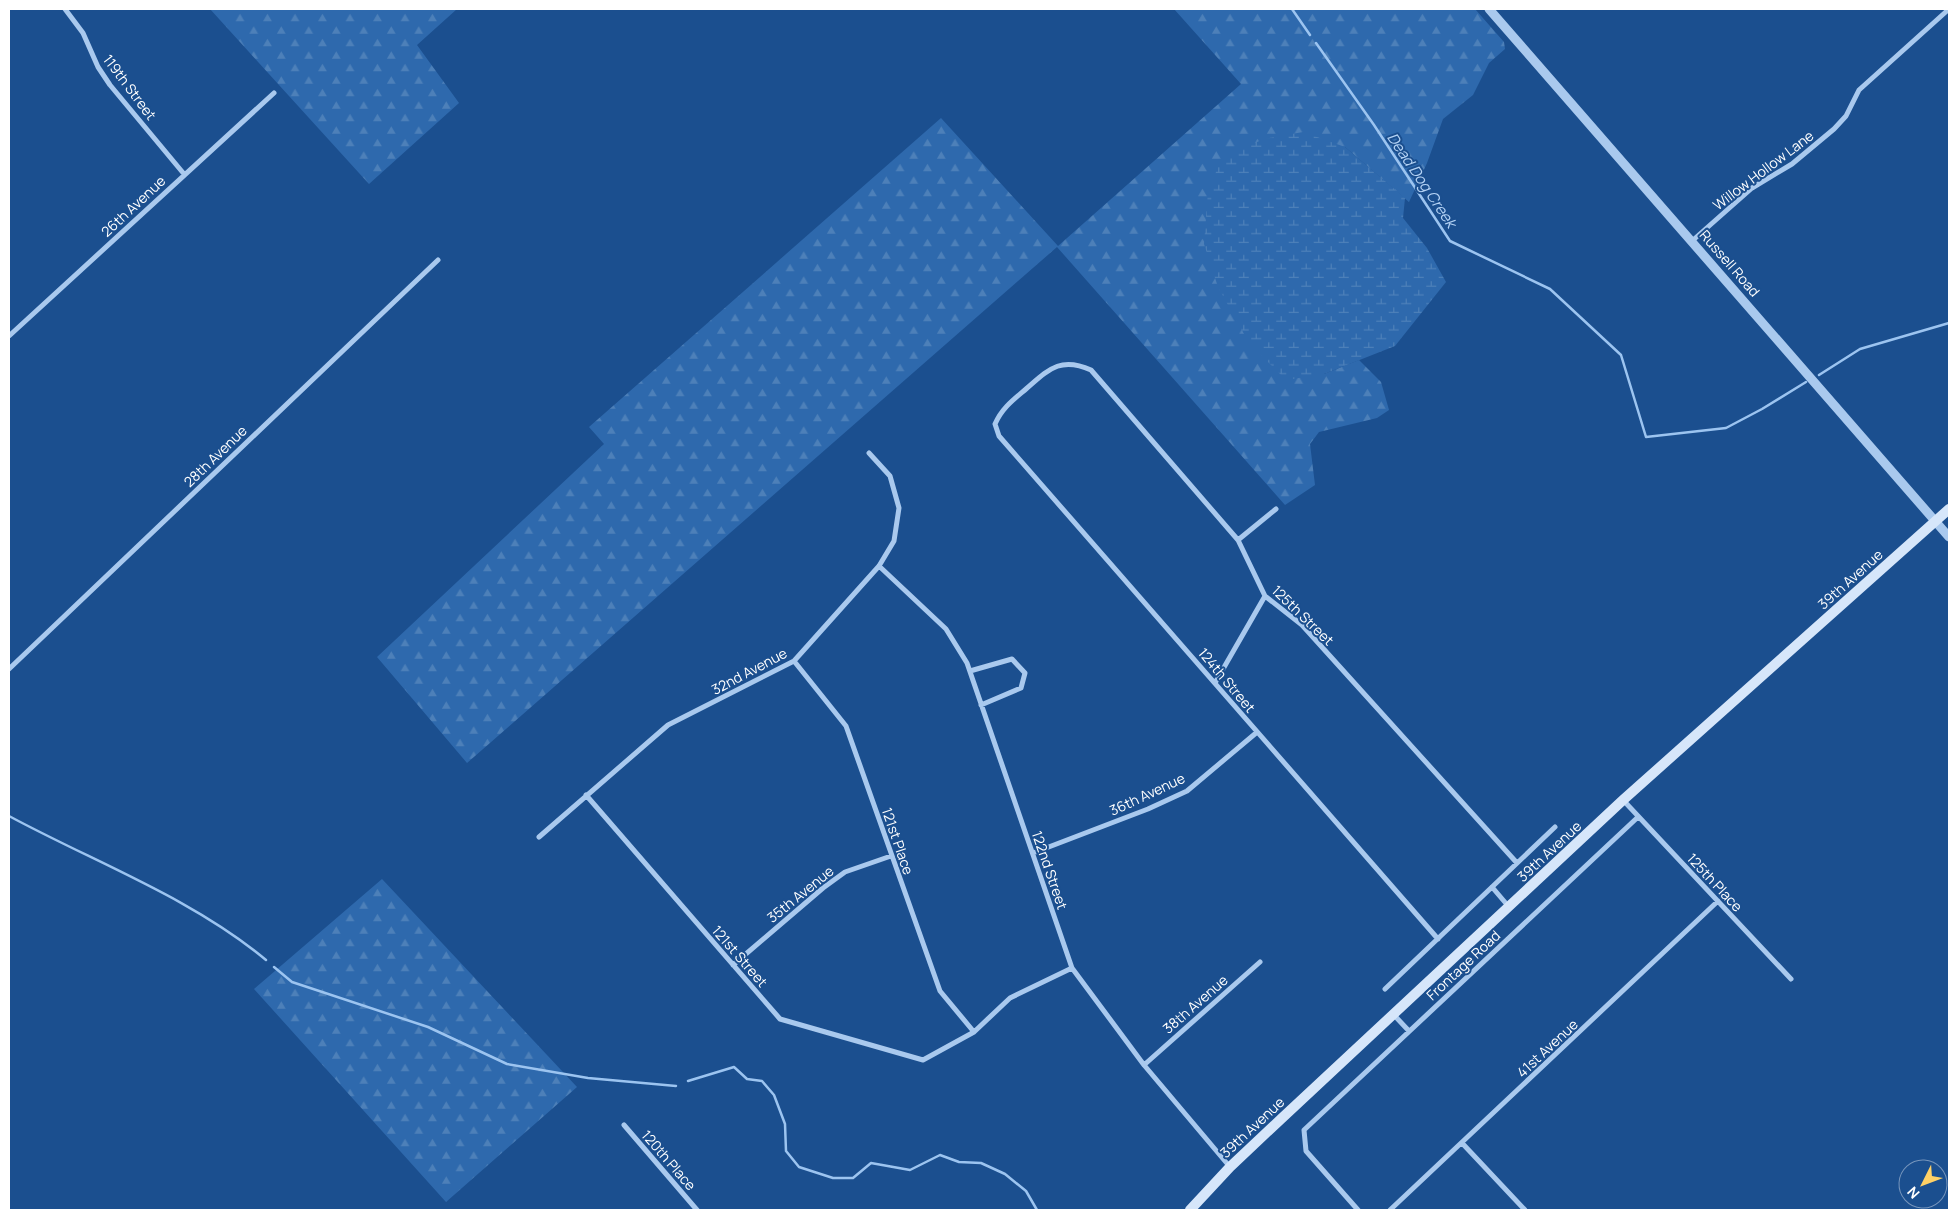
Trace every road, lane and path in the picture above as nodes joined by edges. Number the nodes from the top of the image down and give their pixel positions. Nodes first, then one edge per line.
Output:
1 (65, 9) edge
2 (1489, 9) edge
3 (1949, 9) edge
4 (274, 93) dead end
5 (184, 174) junction
6 (1692, 241) junction
7 (438, 260) dead end
8 (9, 336) edge
9 (999, 436) joint
10 (869, 453) dead end
11 (1276, 509) dead end
12 (1949, 509) edge
13 (1935, 521) junction
14 (1949, 536) edge
15 (1238, 540) junction
16 (879, 566) junction
17 (1266, 596) junction
18 (794, 661) junction
19 (9, 668) edge
20 (970, 671) junction
21 (1215, 683) junction
22 (981, 705) junction
23 (1256, 733) junction
24 (586, 795) junction
25 (1623, 800) junction
26 (1638, 816) junction
27 (1555, 827) dead end
28 (539, 837) dead end
29 (1033, 853) junction
30 (891, 856) junction
31 (1517, 863) junction
32 (1492, 887) junction
33 (1718, 902) junction
34 (1509, 907) junction
35 (1438, 939) junction
36 (1260, 962) dead end
37 (733, 965) junction
38 (1072, 968) junction
39 (1791, 979) dead end
40 (1385, 989) dead end
41 (1393, 1014) junction
42 (1409, 1031) junction
43 (974, 1032) junction
44 (1144, 1065) junction
45 (624, 1124) dead end
46 (1462, 1143) junction
47 (1230, 1167) junction
48 (697, 1210) edge
49 (1190, 1210) edge
50 (1358, 1210) edge
51 (1390, 1210) edge
52 (1525, 1210) edge

1 - 5 street, 119th Street
2 - 6 street, Russell Road
3 - 6 street, Willow Hollow Lane
4 - 5 street, 26th Avenue
5 - 8 street, 26th Avenue
6 - 13 street, Russell Road
7 - 19 street, 28th Avenue
9 - 15 street, 125th Street
9 - 21 street, 124th Street
10 - 16 street, 32nd Avenue
11 - 15 street
12 - 13 main road, 39th Avenue
13 - 14 street, Russell Road
13 - 25 main road, 39th Avenue
15 - 17 street, 125th Street
16 - 18 street, 32nd Avenue
16 - 20 street, 122nd Street
17 - 21 street
17 - 31 street, 125th Street
18 - 24 street, 32nd Avenue
18 - 30 street, 121st Place
20 - 22 street, 122nd Street
20 - 22 street
21 - 23 street, 124th Street
22 - 29 street, 122nd Street
23 - 29 street, 36th Avenue
23 - 35 street, 124th Street
24 - 28 street, 32nd Avenue
24 - 37 street, 121st Street
25 - 26 street, 125th Place
25 - 34 main road, 39th Avenue
26 - 33 street, 125th Place
26 - 42 street, Frontage Road
27 - 31 street, 39th Avenue
29 - 38 street, 122nd Street
30 - 37 street, 35th Avenue
30 - 43 street, 121st Place
31 - 32 street, 39th Avenue
32 - 34 street
32 - 35 street, 39th Avenue
33 - 39 street, 125th Place
33 - 46 street, 41st Avenue
34 - 41 main road, 39th Avenue
35 - 40 street, 39th Avenue
36 - 44 street, 38th Avenue
37 - 43 street, 121st Street
38 - 43 street
38 - 44 street, 122nd Street
41 - 42 street
41 - 47 main road, 39th Avenue
42 - 50 street, Frontage Road
44 - 47 street, 122nd Street
45 - 48 street, 120th Place
46 - 51 street, 41st Avenue
46 - 52 street
47 - 49 main road, 39th Avenue

